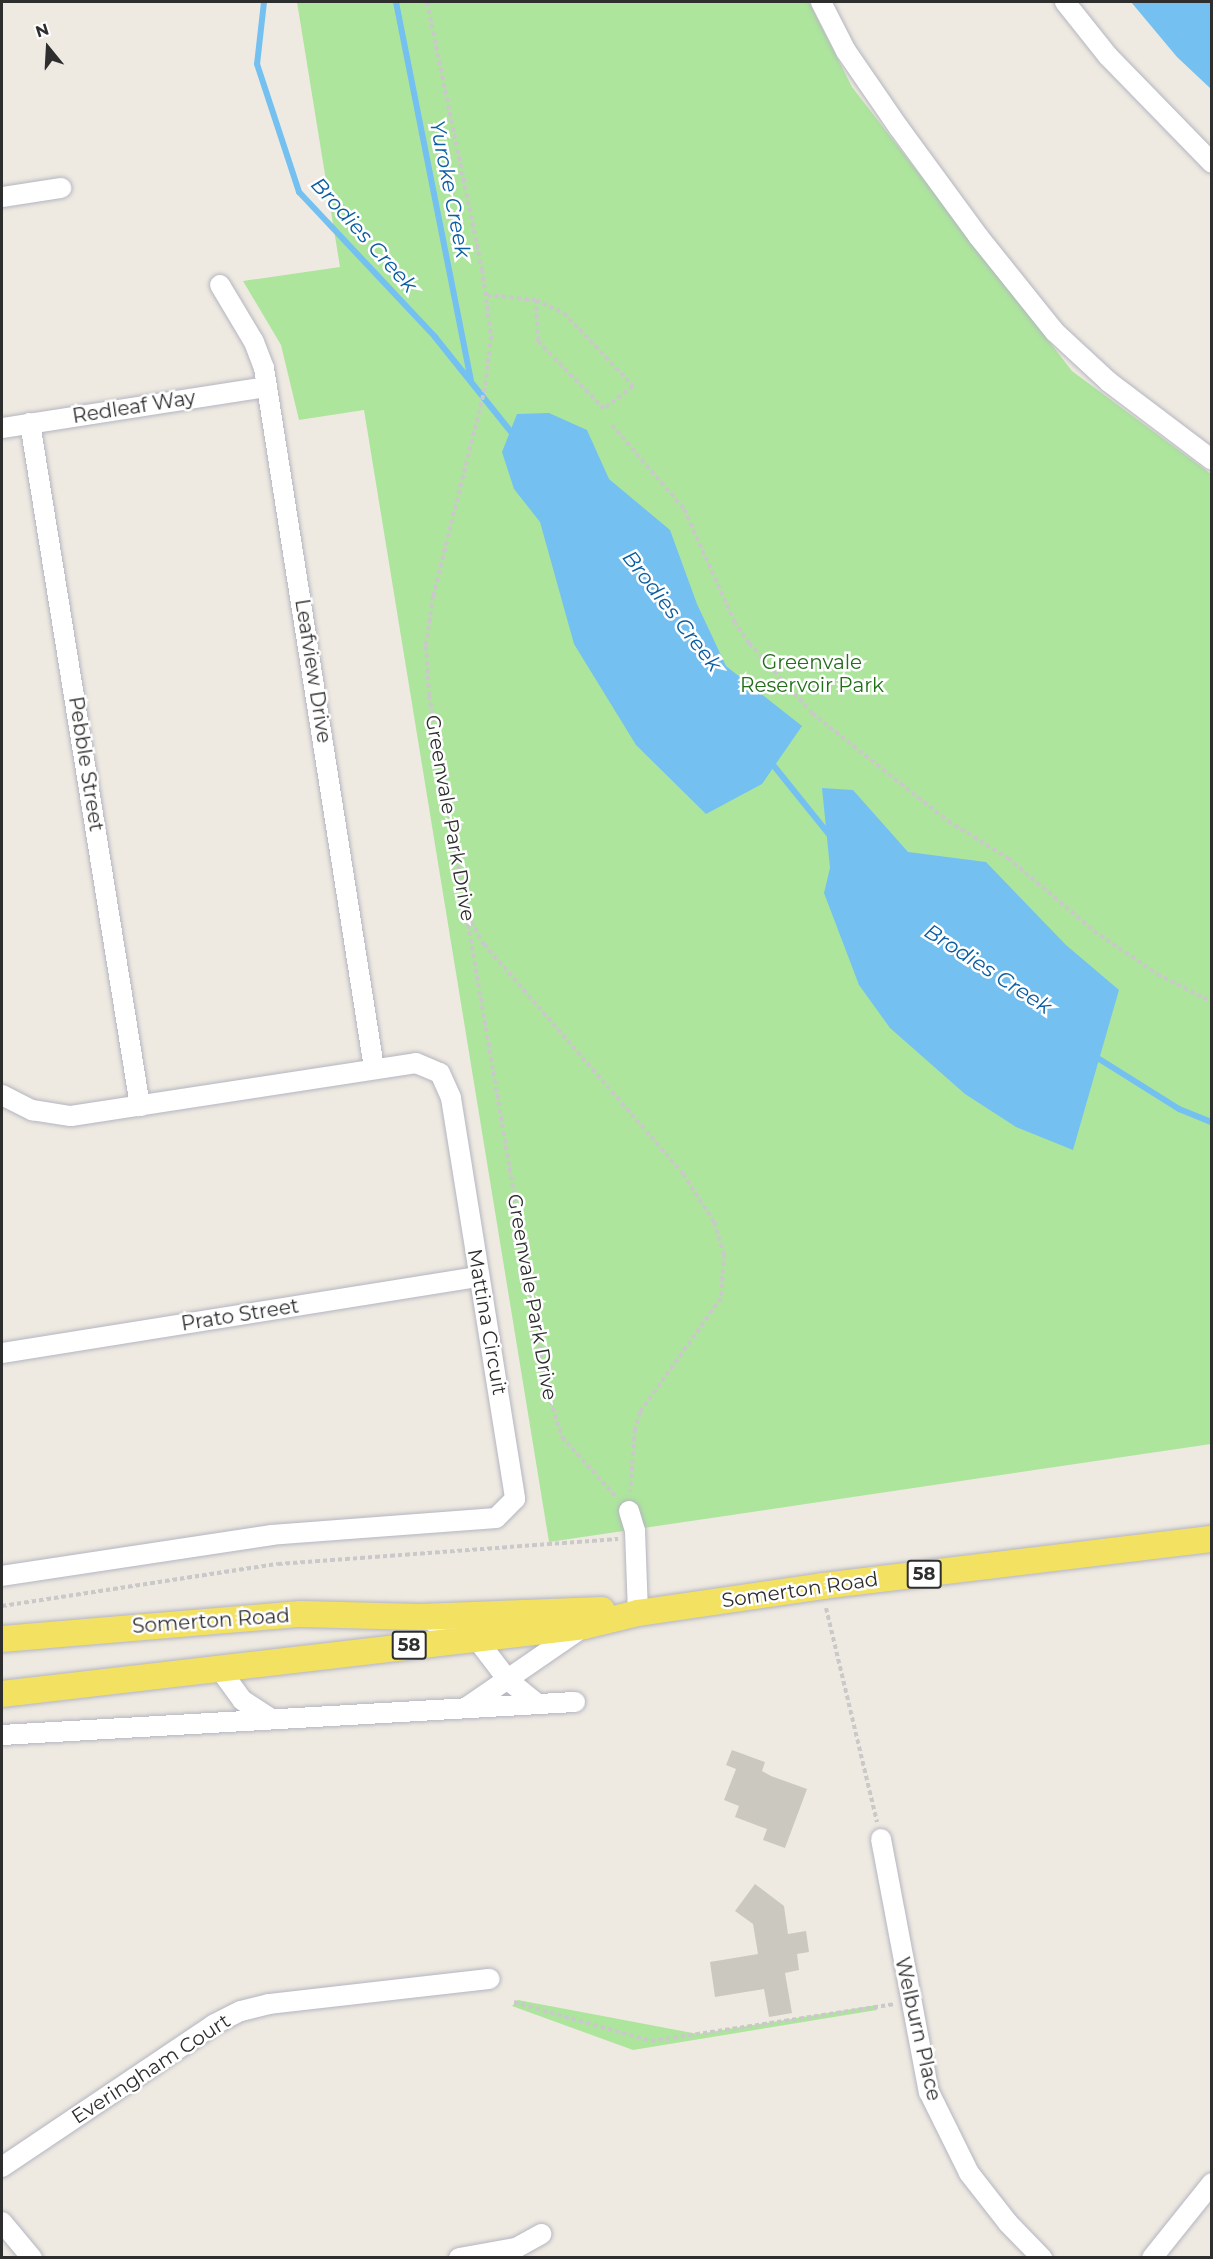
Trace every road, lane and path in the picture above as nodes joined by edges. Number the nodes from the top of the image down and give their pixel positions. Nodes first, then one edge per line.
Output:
1 (427, 2) edge
2 (821, 2) edge
3 (1065, 2) edge
4 (1212, 163) edge
5 (61, 188) dead end
6 (2, 197) edge
7 (220, 285) dead end
8 (487, 295) junction
9 (536, 300) junction
10 (267, 387) junction
11 (30, 423) junction
12 (612, 425) dead end
13 (2, 428) edge
14 (1212, 460) edge
15 (465, 912) junction
16 (1212, 1002) edge
17 (374, 1068) junction
18 (2, 1095) edge
19 (140, 1106) junction
20 (479, 1277) junction
21 (2, 1353) edge
22 (629, 1511) junction
23 (636, 1538) junction
24 (1212, 1539) edge
25 (2, 1576) edge
26 (822, 1586) junction
27 (2, 1606) edge
28 (638, 1613) junction
29 (420, 1617) junction
30 (585, 1626) junction
31 (475, 1637) junction
32 (2, 1639) edge
33 (219, 1668) junction
34 (507, 1680) junction
35 (2, 1694) edge
36 (575, 1702) dead end
37 (538, 1704) junction
38 (467, 1707) junction
39 (270, 1718) junction
40 (2, 1735) edge
41 (881, 1839) joint
42 (490, 1979) dead end
43 (514, 2002) dead end
44 (909, 2002) junction
45 (2, 2168) edge
46 (1212, 2183) edge
47 (2, 2222) edge
48 (541, 2234) dead end
49 (32, 2258) edge
50 (459, 2258) edge
51 (1042, 2258) edge
52 (1152, 2258) edge

1 - 8 path, Greenvale Park Drive
2 - 14 street
3 - 4 street
5 - 6 street
7 - 10 street, Leafview Drive
8 - 9 path
8 - 15 path, Greenvale Park Drive
9 - 9 path
10 - 11 street, Redleaf Way
10 - 17 street, Leafview Drive
11 - 13 street, Redleaf Way
11 - 19 street, Pebble Street
12 - 16 path
15 - 22 path, Greenvale Park Drive
15 - 22 path
17 - 19 street, Mattina Circuit
17 - 20 street, Mattina Circuit
18 - 19 street, Mattina Circuit
20 - 21 street, Prato Street
20 - 25 street, Mattina Circuit
22 - 23 street
23 - 27 path
23 - 28 street
24 - 26 main road, Somerton Road / 58
26 - 28 main road, Somerton Road / 58
26 - 41 path
28 - 29 main road, Somerton Road
28 - 30 main road, Somerton Road / 58
29 - 31 street, Somerton Road
29 - 32 main road, Somerton Road
30 - 31 main road, Somerton Road / 58
30 - 34 street, Somerton Road
31 - 33 main road, Somerton Road / 58
31 - 34 street
33 - 35 main road, Somerton Road / 58
33 - 39 street
34 - 37 street
34 - 38 street, Somerton Road
36 - 37 street
37 - 38 street
38 - 39 street
39 - 40 street
41 - 44 street, Welburn Place
42 - 45 street, Everingham Court
43 - 44 path
44 - 51 street, Welburn Place
46 - 52 street
47 - 49 street
48 - 50 street

